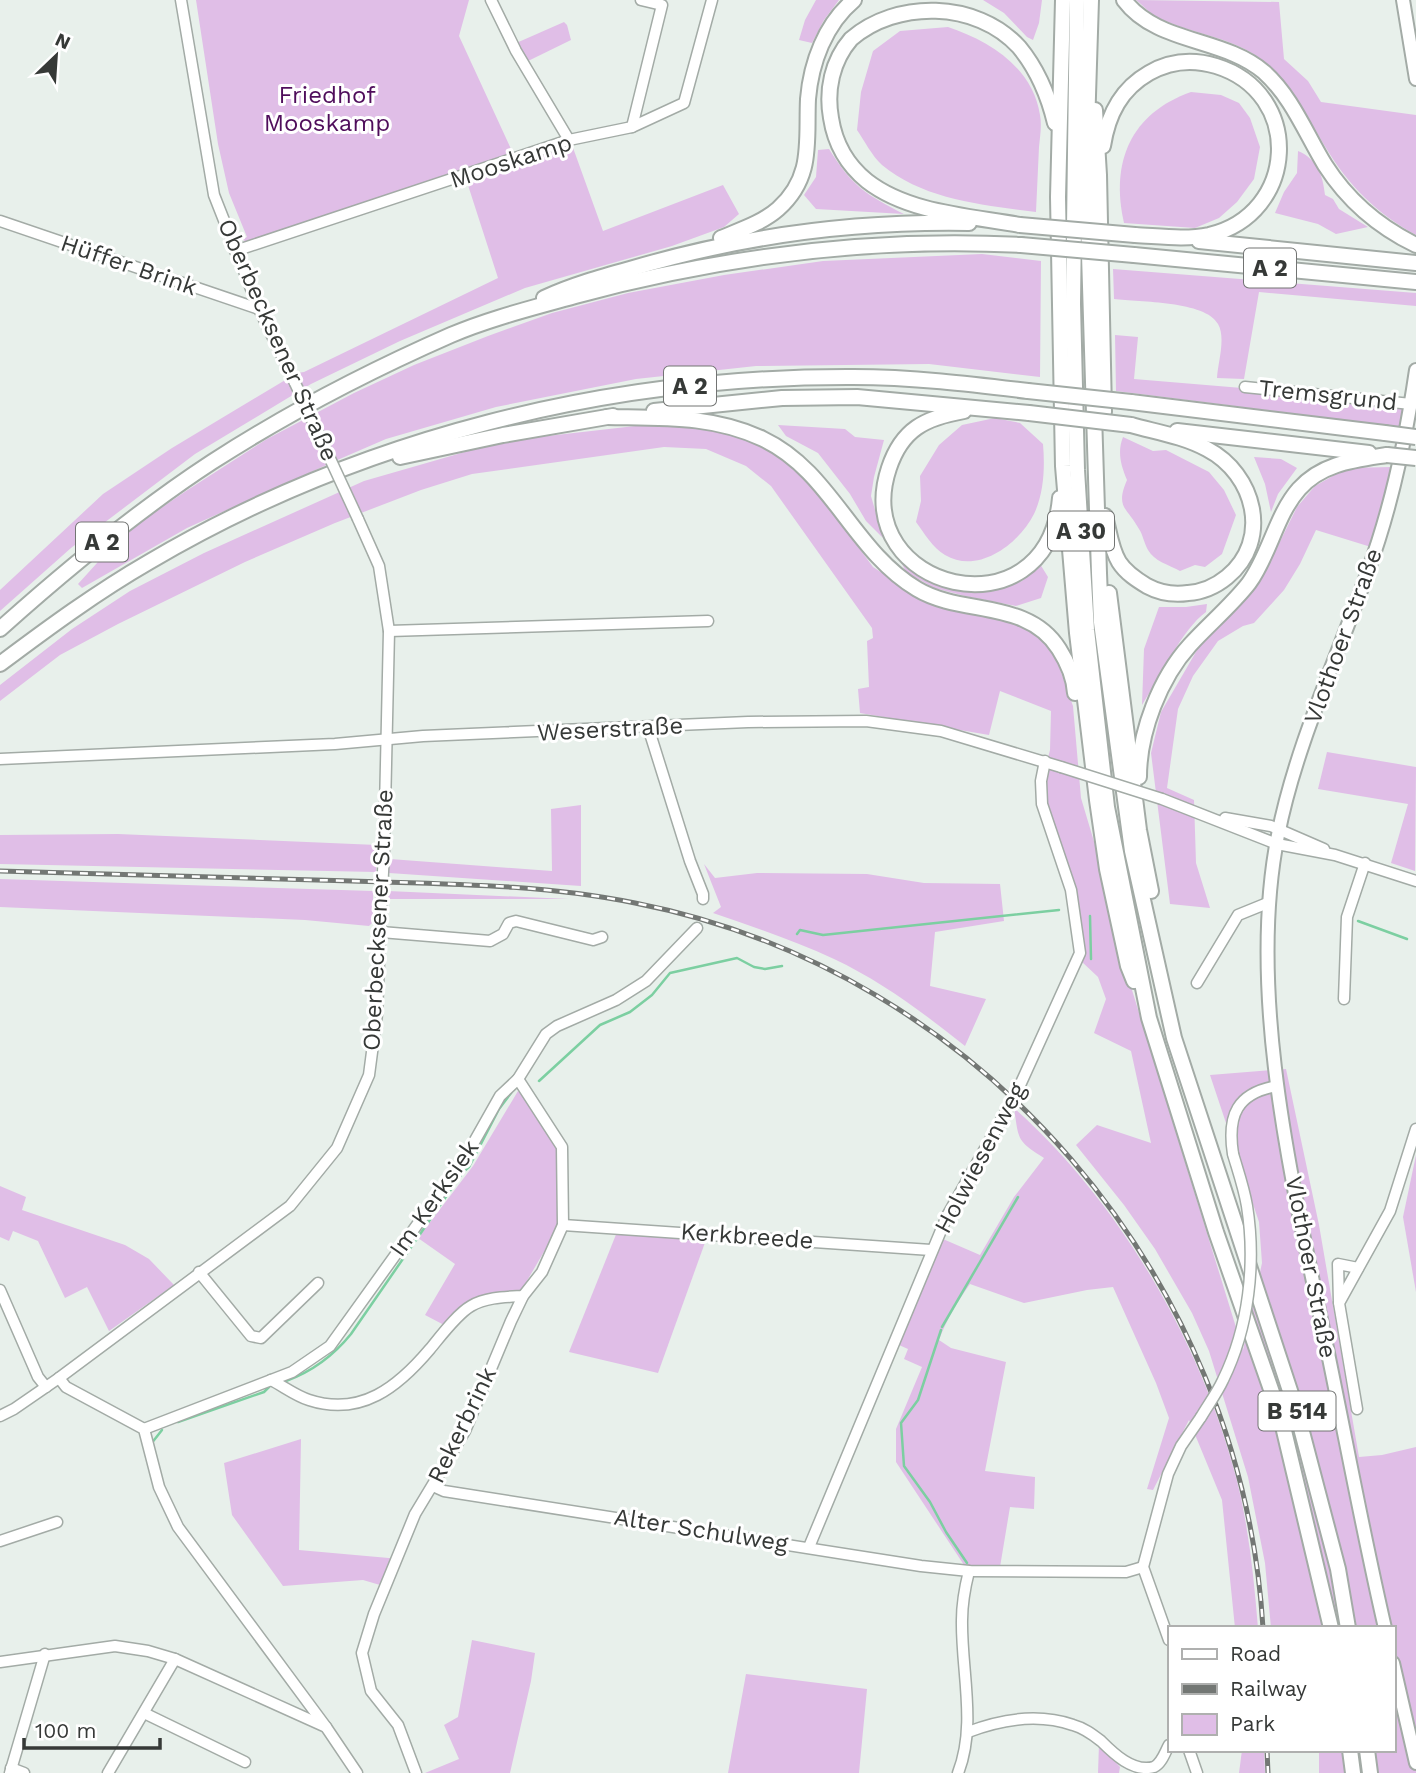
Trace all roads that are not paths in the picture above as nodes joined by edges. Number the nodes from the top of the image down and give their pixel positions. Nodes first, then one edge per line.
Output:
1 (181, 0) edge
2 (491, 0) edge
3 (641, 0) edge
4 (712, 0) edge
5 (854, 0) edge
6 (1063, 0) edge
7 (1077, 0) edge
8 (1091, 0) edge
9 (1124, 0) edge
10 (1403, 0) edge
11 (1091, 18) junction
12 (1416, 79) edge
13 (632, 127) junction
14 (569, 140) junction
15 (1099, 175) junction
16 (1058, 197) junction
17 (0, 221) edge
18 (1020, 225) junction
19 (1135, 235) junction
20 (1416, 245) edge
21 (235, 251) junction
22 (683, 253) junction
23 (1412, 262) edge
24 (1411, 281) edge
25 (258, 309) junction
26 (517, 312) junction
27 (1416, 370) edge
28 (1245, 387) dead end
29 (1411, 404) junction
30 (993, 409) junction
31 (607, 417) junction
32 (1130, 425) junction
33 (1416, 437) edge
34 (1387, 455) junction
35 (1416, 458) edge
36 (360, 463) junction
37 (1062, 466) junction
38 (1105, 516) junction
39 (708, 621) dead end
40 (0, 629) edge
41 (389, 631) junction
42 (0, 664) edge
43 (648, 727) junction
44 (386, 738) junction
45 (0, 759) edge
46 (1045, 761) junction
47 (1097, 800) junction
48 (1208, 815) junction
49 (1279, 829) junction
50 (1139, 830) junction
51 (1277, 844) junction
52 (1335, 855) junction
53 (1365, 863) junction
54 (1416, 881) edge
55 (703, 899) dead end
56 (1270, 902) junction
57 (697, 928) dead end
58 (381, 932) junction
59 (602, 937) dead end
60 (1197, 983) dead end
61 (1344, 999) dead end
62 (1149, 1018) junction
63 (1174, 1038) junction
64 (518, 1079) junction
65 (1277, 1086) junction
66 (1416, 1129) edge
67 (564, 1225) junction
68 (931, 1250) junction
69 (1358, 1268) junction
70 (199, 1272) junction
71 (318, 1283) dead end
72 (0, 1290) edge
73 (523, 1297) junction
74 (1339, 1303) junction
75 (59, 1378) junction
76 (271, 1380) junction
77 (46, 1387) junction
78 (1357, 1409) dead end
79 (0, 1416) edge
80 (144, 1429) junction
81 (433, 1486) junction
82 (57, 1522) dead end
83 (0, 1541) edge
84 (809, 1547) junction
85 (1143, 1567) junction
86 (969, 1571) junction
87 (1331, 1626) edge
88 (1348, 1626) edge
89 (1385, 1626) edge
90 (1168, 1637) edge
91 (45, 1654) junction
92 (175, 1659) junction
93 (0, 1662) edge
94 (1395, 1670) edge
95 (144, 1713) junction
96 (1412, 1724) edge
97 (326, 1727) junction
98 (968, 1732) junction
99 (1168, 1747) edge
100 (1190, 1752) edge
101 (1350, 1752) edge
102 (1367, 1752) edge
103 (245, 1762) dead end
104 (1416, 1763) edge
105 (7, 1771) edge
106 (24, 1773) edge
107 (108, 1773) edge
108 (357, 1773) edge
109 (416, 1773) edge
110 (958, 1773) edge
111 (1197, 1773) edge
112 (1353, 1773) edge
113 (1370, 1773) edge

1 - 21 street, Oberbecksener Straße
2 - 14 street
3 - 13 street
4 - 13 street, Mooskamp
5 - 22 highway
6 - 16 highway
7 - 62 highway, A 30
8 - 11 highway, A 30
9 - 20 highway
10 - 12 main road
11 - 15 highway
11 - 63 highway, A 30
13 - 14 street, Mooskamp
14 - 21 street, Mooskamp
15 - 19 highway
15 - 38 highway
16 - 18 highway
16 - 37 highway
17 - 25 street, Hüffer Brink
18 - 19 highway, bridge
18 - 22 highway
19 - 23 highway
21 - 25 street, Oberbecksener Straße
22 - 26 highway
24 - 26 highway, A 2, bridge
25 - 41 street, Oberbecksener Straße, bridge
26 - 40 highway, A 2
27 - 29 main road, Vlothoer Straße
28 - 29 street, Tremsgrund
29 - 49 main road, Vlothoer Straße
30 - 31 highway
30 - 32 highway, bridge
30 - 37 highway
31 - 36 highway
31 - 47 highway
32 - 34 highway
32 - 38 highway
33 - 36 highway, A 2, bridge
34 - 35 highway, bridge
34 - 50 highway
36 - 42 highway, A 2
37 - 47 highway
38 - 50 highway
39 - 41 street
41 - 44 street, Oberbecksener Straße
43 - 44 street, Weserstraße
43 - 46 street, Weserstraße
43 - 55 street
44 - 45 street, Weserstraße
44 - 58 street, Oberbecksener Straße, bridge
46 - 48 street, Weserstraße, bridge
46 - 68 street, Holwiesenweg
47 - 62 highway
48 - 49 street, Weserstraße
48 - 51 street, Weserstraße
49 - 51 main road, Vlothoer Straße
49 - 52 street, Weserstraße
50 - 63 highway
51 - 52 street, Weserstraße
51 - 56 main road, Vlothoer Straße
52 - 53 street, Weserstraße
53 - 54 street, Weserstraße
53 - 61 street
56 - 60 street
56 - 65 main road, Vlothoer Straße
57 - 64 street, Im Kerksiek
58 - 59 street
58 - 70 street, Oberbecksener Straße
62 - 87 highway, B 514
63 - 88 highway, B 514
64 - 67 street, Rekerbrink
64 - 76 street, Im Kerksiek
65 - 85 street, bridge
65 - 89 main road, Vlothoer Straße
66 - 69 street
67 - 68 street, Kerkbreede
67 - 73 street, Rekerbrink
68 - 84 street, Holwiesenweg
69 - 74 street
69 - 74 street
70 - 71 street
70 - 75 street, Oberbecksener Straße
72 - 77 street
73 - 76 street
73 - 81 street, Rekerbrink
74 - 78 street
75 - 77 street, Oberbecksener Straße
75 - 80 street
76 - 80 street, Im Kerksiek
77 - 79 street, Oberbecksener Straße
80 - 97 street
81 - 84 street, Alter Schulweg
81 - 109 street, Rekerbrink
82 - 83 street
84 - 86 street, Alter Schulweg
85 - 86 street, Alter Schulweg
85 - 90 street
86 - 98 street
91 - 92 street
91 - 93 street
91 - 105 street
92 - 95 street
92 - 97 street
94 - 96 main road
95 - 103 street
95 - 107 street
96 - 104 main road
97 - 108 street
98 - 99 street
98 - 110 street
100 - 111 street
101 - 112 highway
102 - 113 highway
105 - 106 street

